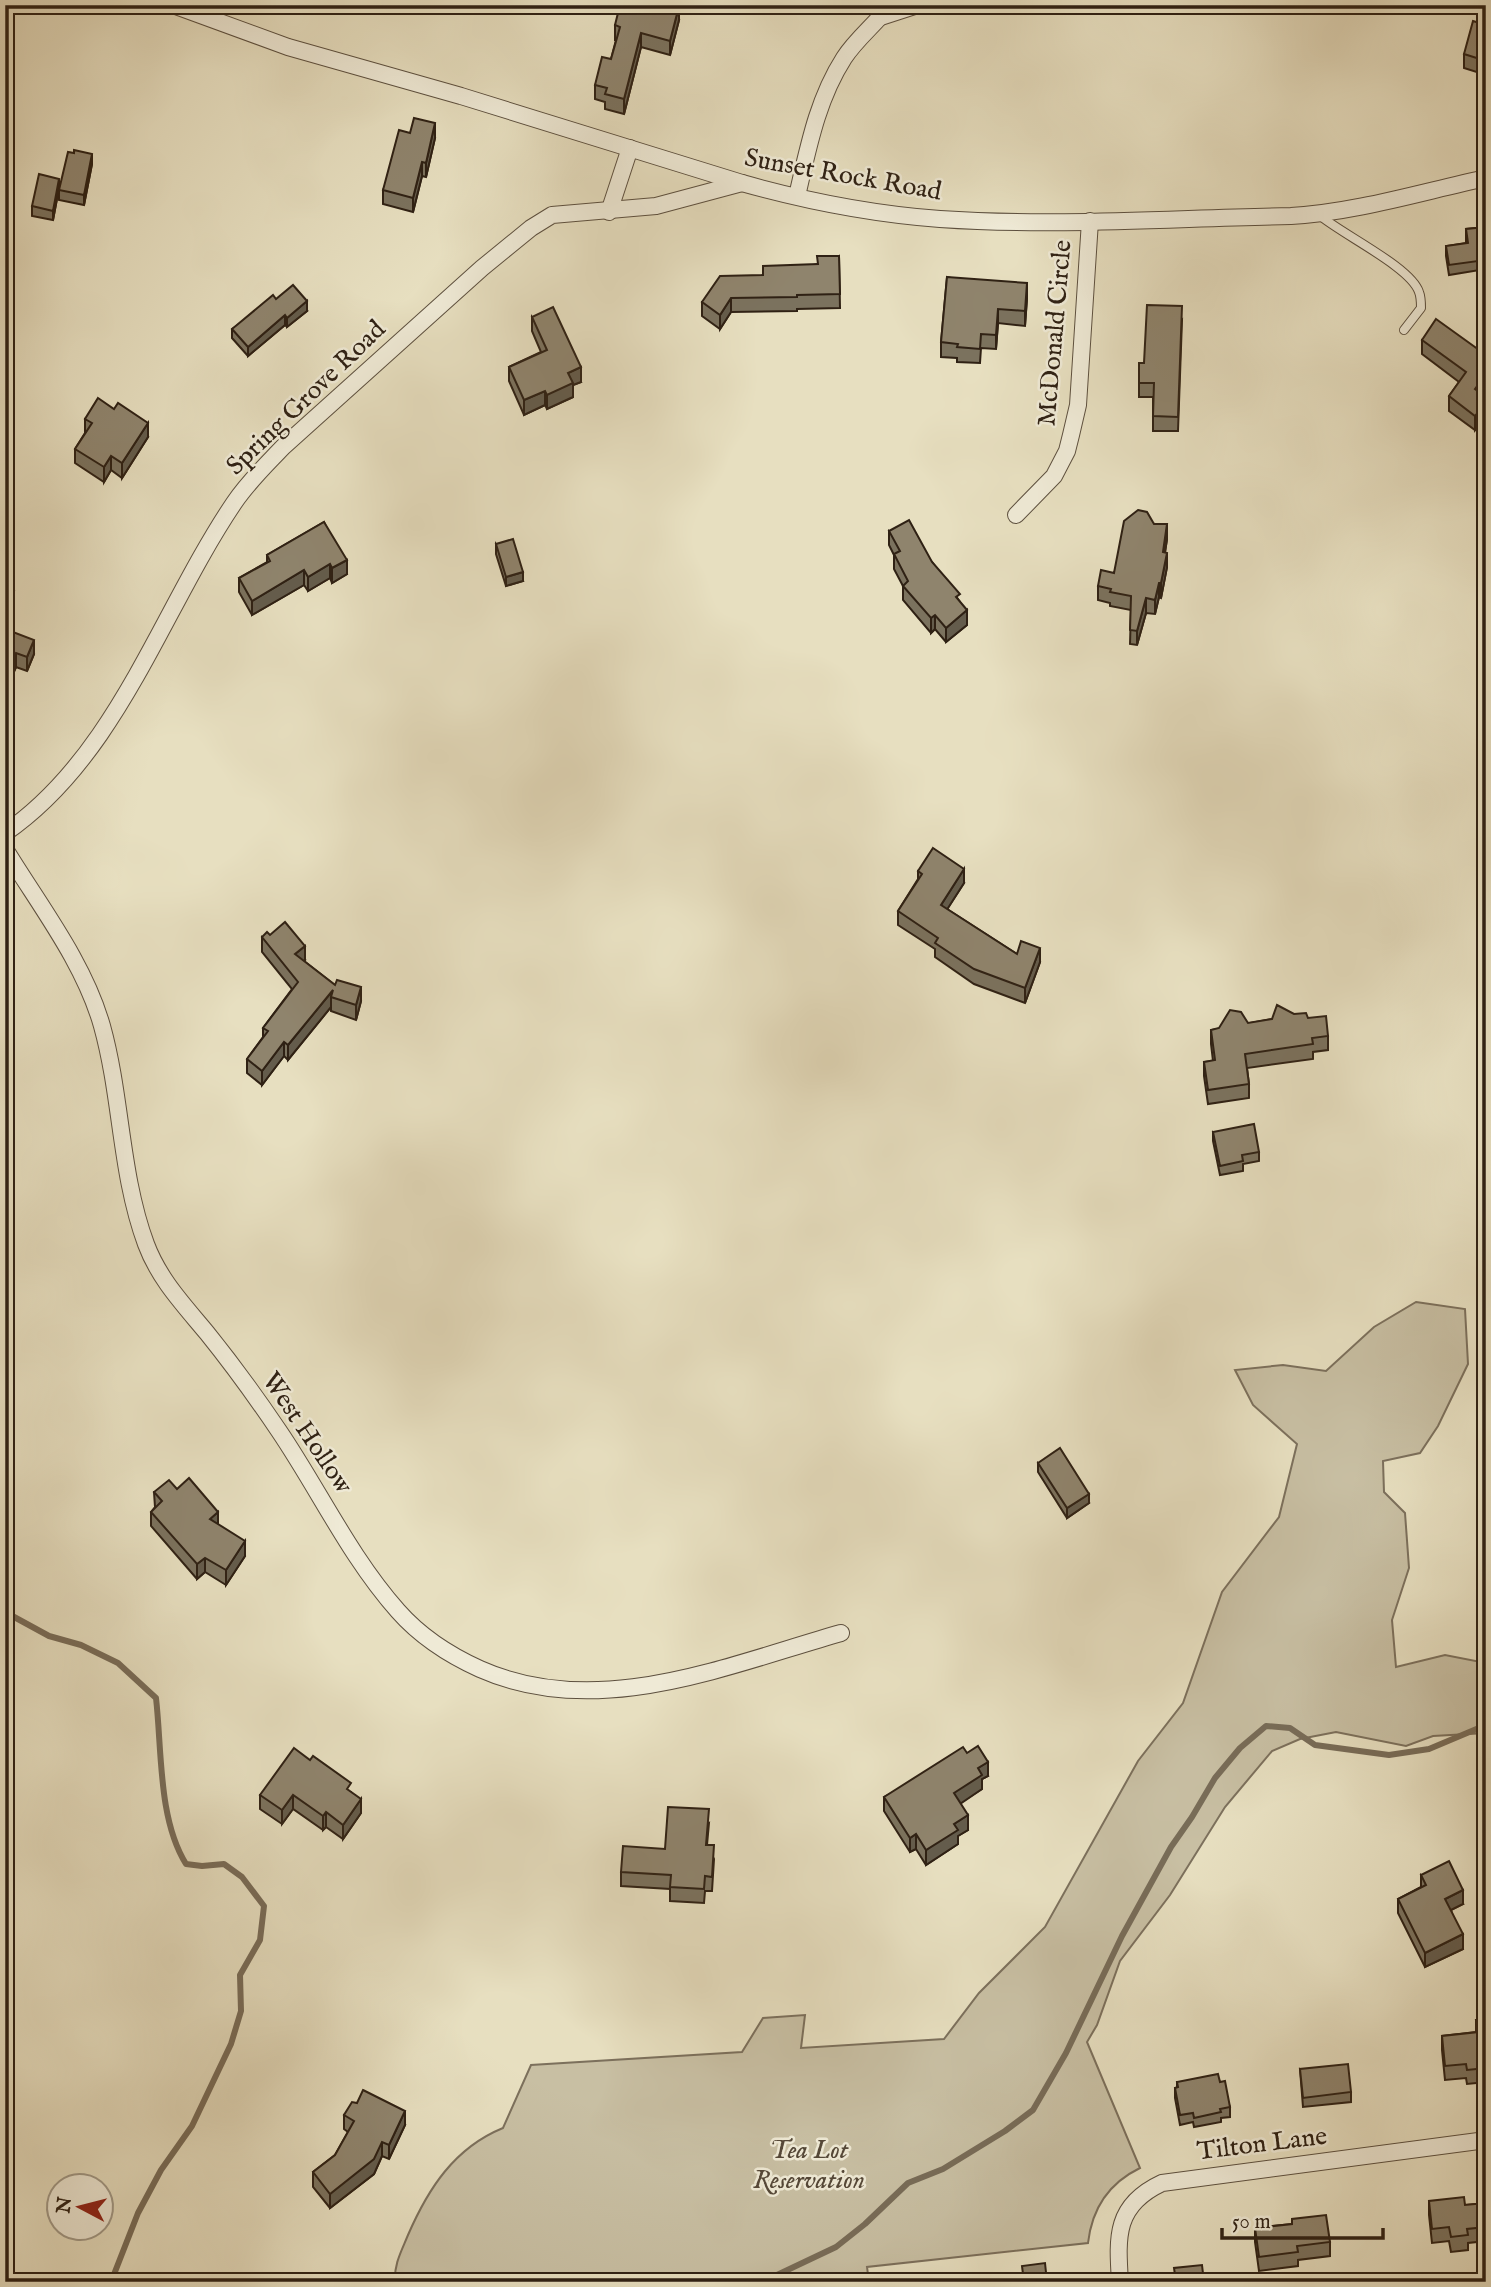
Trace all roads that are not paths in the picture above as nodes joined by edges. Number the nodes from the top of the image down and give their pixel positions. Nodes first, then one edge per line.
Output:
1 (173, 5) edge
2 (918, 5) edge
3 (885, 11) edge
4 (630, 148) junction
5 (1486, 178) edge
6 (742, 183) junction
7 (797, 196) junction
8 (609, 212) junction
9 (1318, 214) junction
10 (1090, 221) junction
11 (1404, 330) dead end
12 (1016, 515) dead end
13 (5, 833) edge
14 (5, 849) edge
15 (841, 1633) dead end
16 (1486, 2140) edge
17 (1120, 2282) edge

1 - 4 street, Sunset Rock Road
2 - 3 street
3 - 7 street
4 - 6 street, Sunset Rock Road
4 - 8 street
5 - 9 street, Sunset Rock Road
6 - 7 street, Sunset Rock Road
6 - 8 street, Spring Grove Road
7 - 10 street, Sunset Rock Road
8 - 13 street, Spring Grove Road
9 - 10 street, Sunset Rock Road
9 - 11 lane
10 - 12 street, McDonald Circle
14 - 15 street, West Hollow
16 - 17 street, Tilton Lane

